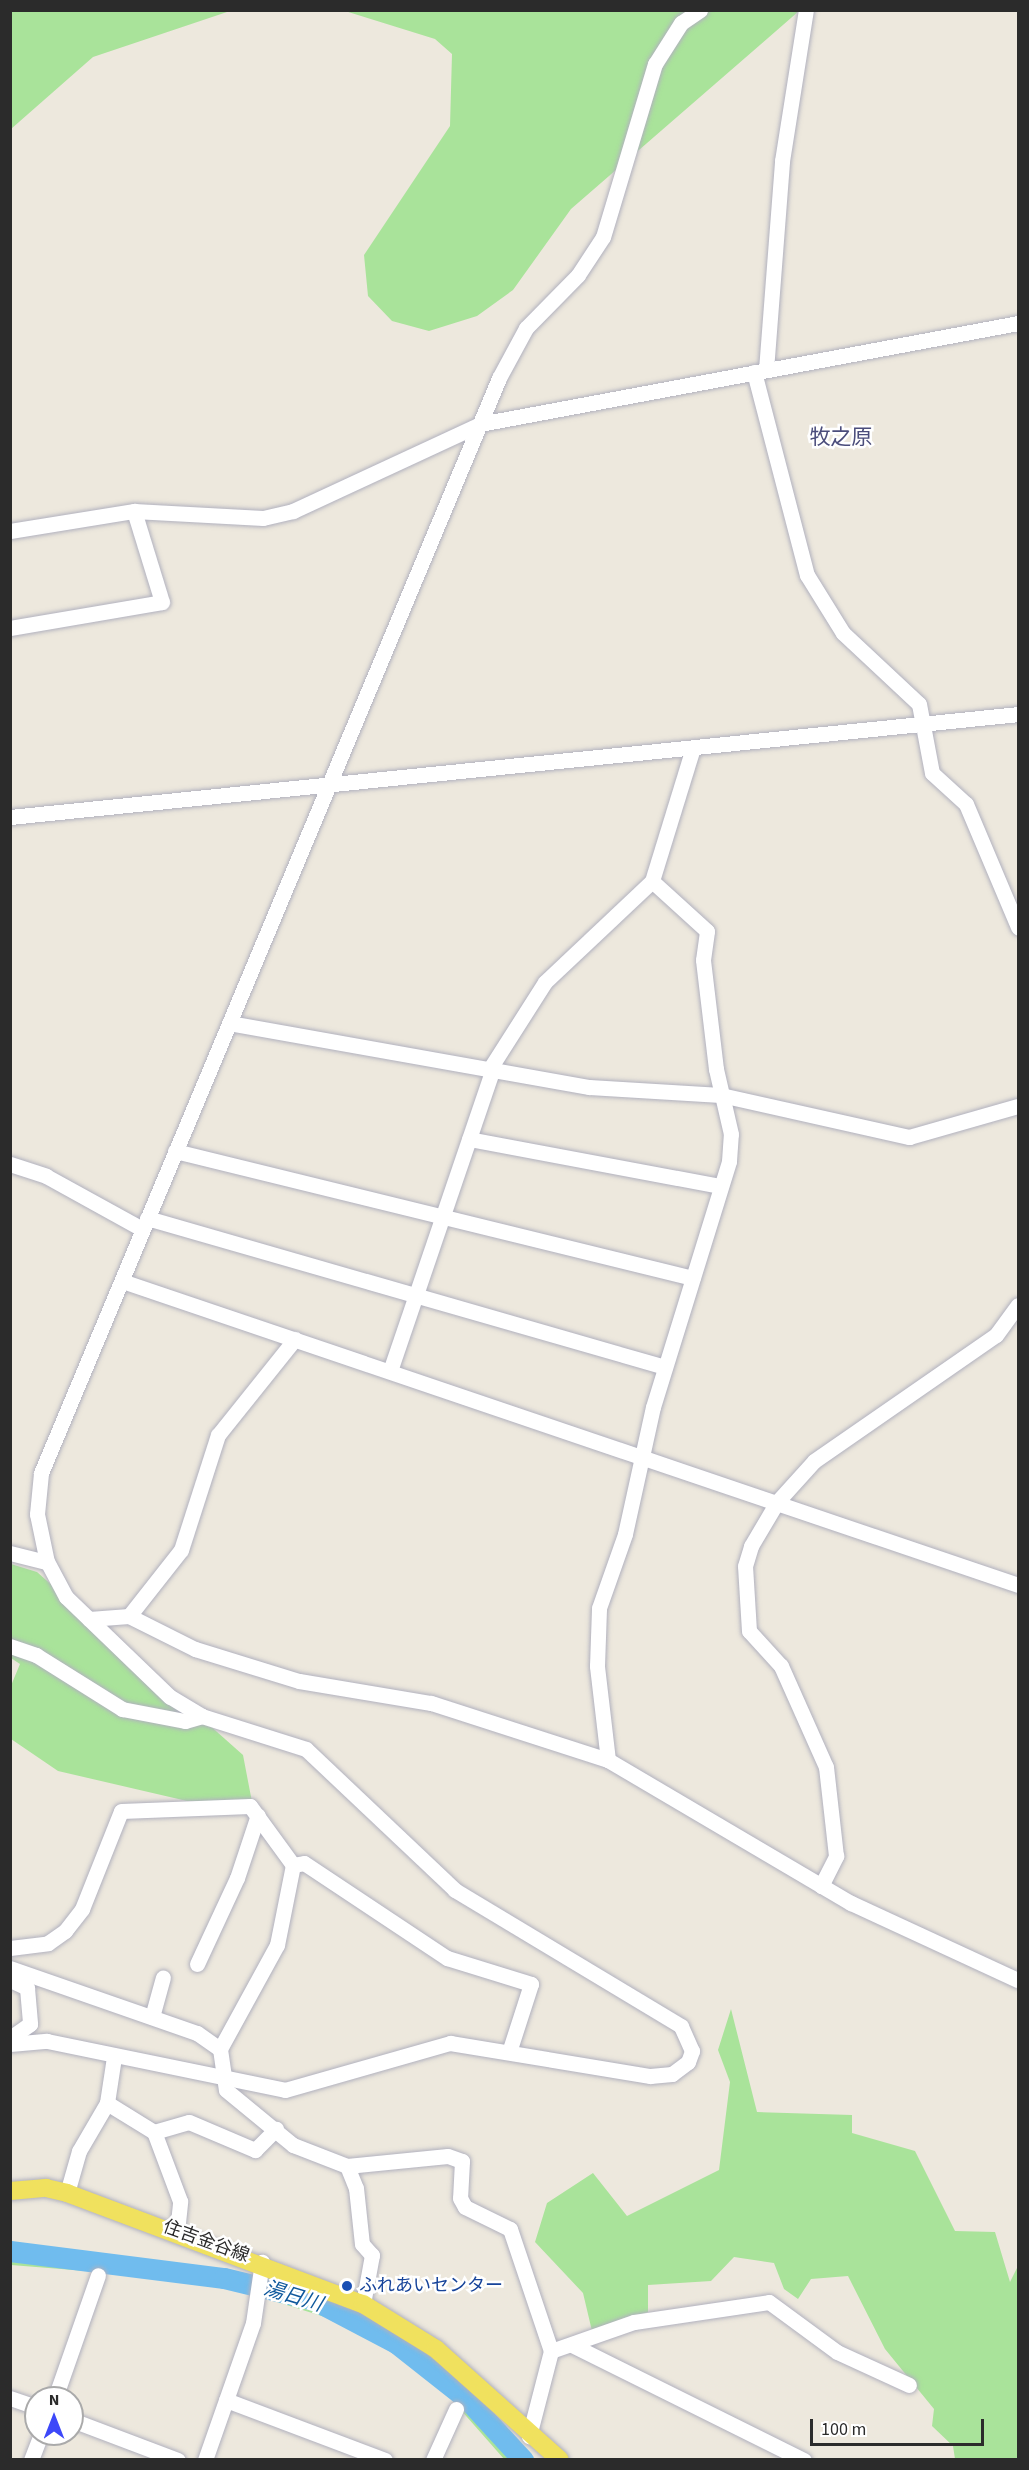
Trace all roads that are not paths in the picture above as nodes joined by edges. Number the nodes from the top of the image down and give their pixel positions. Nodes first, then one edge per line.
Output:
1 (700, 10) edge
2 (806, 10) edge
3 (1018, 323) edge
4 (760, 371) junction
5 (480, 424) junction
6 (134, 511) junction
7 (10, 531) edge
8 (10, 628) edge
9 (1018, 714) edge
10 (921, 724) junction
11 (693, 748) junction
12 (327, 786) junction
13 (10, 818) edge
14 (652, 881) junction
15 (1018, 927) edge
16 (229, 1023) junction
17 (490, 1070) junction
18 (722, 1095) junction
19 (1018, 1106) edge
20 (469, 1139) junction
21 (175, 1151) junction
22 (10, 1164) edge
23 (722, 1186) junction
24 (443, 1216) junction
25 (145, 1224) junction
26 (693, 1278) junction
27 (122, 1281) junction
28 (416, 1295) junction
29 (1018, 1305) edge
30 (295, 1339) junction
31 (665, 1366) junction
32 (390, 1371) junction
33 (643, 1456) junction
34 (777, 1502) junction
35 (10, 1553) edge
36 (47, 1562) junction
37 (1018, 1585) edge
38 (129, 1616) junction
39 (89, 1619) junction
40 (10, 1646) edge
41 (202, 1716) junction
42 (608, 1760) junction
43 (258, 1815) junction
44 (293, 1865) junction
45 (821, 1886) junction
46 (10, 1948) edge
47 (198, 1964) dead end
48 (10, 1968) edge
49 (163, 1977) dead end
50 (10, 1980) edge
51 (1018, 1980) edge
52 (152, 2017) junction
53 (10, 2038) edge
54 (10, 2044) edge
55 (220, 2049) junction
56 (510, 2049) junction
57 (114, 2057) junction
58 (224, 2081) junction
59 (107, 2103) junction
60 (276, 2129) junction
61 (154, 2132) junction
62 (347, 2166) junction
63 (10, 2191) edge
64 (67, 2193) junction
65 (177, 2232) junction
66 (261, 2269) junction
67 (98, 2275) dead end
68 (363, 2304) junction
69 (572, 2345) junction
70 (551, 2351) junction
71 (909, 2385) dead end
72 (59, 2386) edge
73 (226, 2400) junction
74 (456, 2409) dead end
75 (84, 2425) edge
76 (529, 2436) junction
77 (178, 2460) edge
78 (205, 2460) edge
79 (385, 2460) edge
80 (433, 2460) edge
81 (560, 2460) edge
82 (804, 2460) edge

1 - 5 street
2 - 4 street
3 - 4 street
4 - 5 street
4 - 10 street
5 - 6 street
5 - 12 street
6 - 7 street
6 - 8 street
9 - 10 street
10 - 11 street
10 - 15 street
11 - 12 street
11 - 14 street
12 - 13 street
12 - 16 street
14 - 17 street
14 - 18 street
16 - 17 street
16 - 21 street
17 - 18 street
17 - 20 street
18 - 19 street
18 - 23 street
20 - 23 street
20 - 24 street
21 - 24 street
21 - 25 street
22 - 25 street
23 - 26 street
24 - 26 street
24 - 28 street
25 - 27 street
25 - 28 street
26 - 31 street
27 - 30 street
27 - 36 street
28 - 31 street
28 - 32 street
29 - 34 street
30 - 32 street
30 - 38 street
31 - 33 street
32 - 33 street
33 - 34 street
33 - 42 street
34 - 37 street
34 - 45 street
35 - 36 street
36 - 39 street
38 - 39 street
38 - 42 street
39 - 41 street
40 - 41 street
41 - 56 street
42 - 45 street
43 - 44 street
43 - 46 street
43 - 47 street
44 - 55 street
44 - 56 street
45 - 51 street
48 - 52 street
49 - 52 street
50 - 53 street
52 - 55 street
54 - 57 street
55 - 58 street
56 - 58 street
57 - 58 street
57 - 59 street
58 - 60 street
59 - 61 street
59 - 64 street
60 - 61 street
60 - 62 street
61 - 65 street
62 - 68 street
62 - 70 street
63 - 64 main road, 住吉金谷線
64 - 65 main road, 住吉金谷線
65 - 66 main road, 住吉金谷線
66 - 68 main road, 住吉金谷線
66 - 73 street
67 - 72 street
68 - 76 main road, 住吉金谷線
69 - 70 street
69 - 71 street
69 - 82 street
70 - 76 street
73 - 78 street
73 - 79 street
74 - 80 street
75 - 77 street
76 - 81 main road, 住吉金谷線

